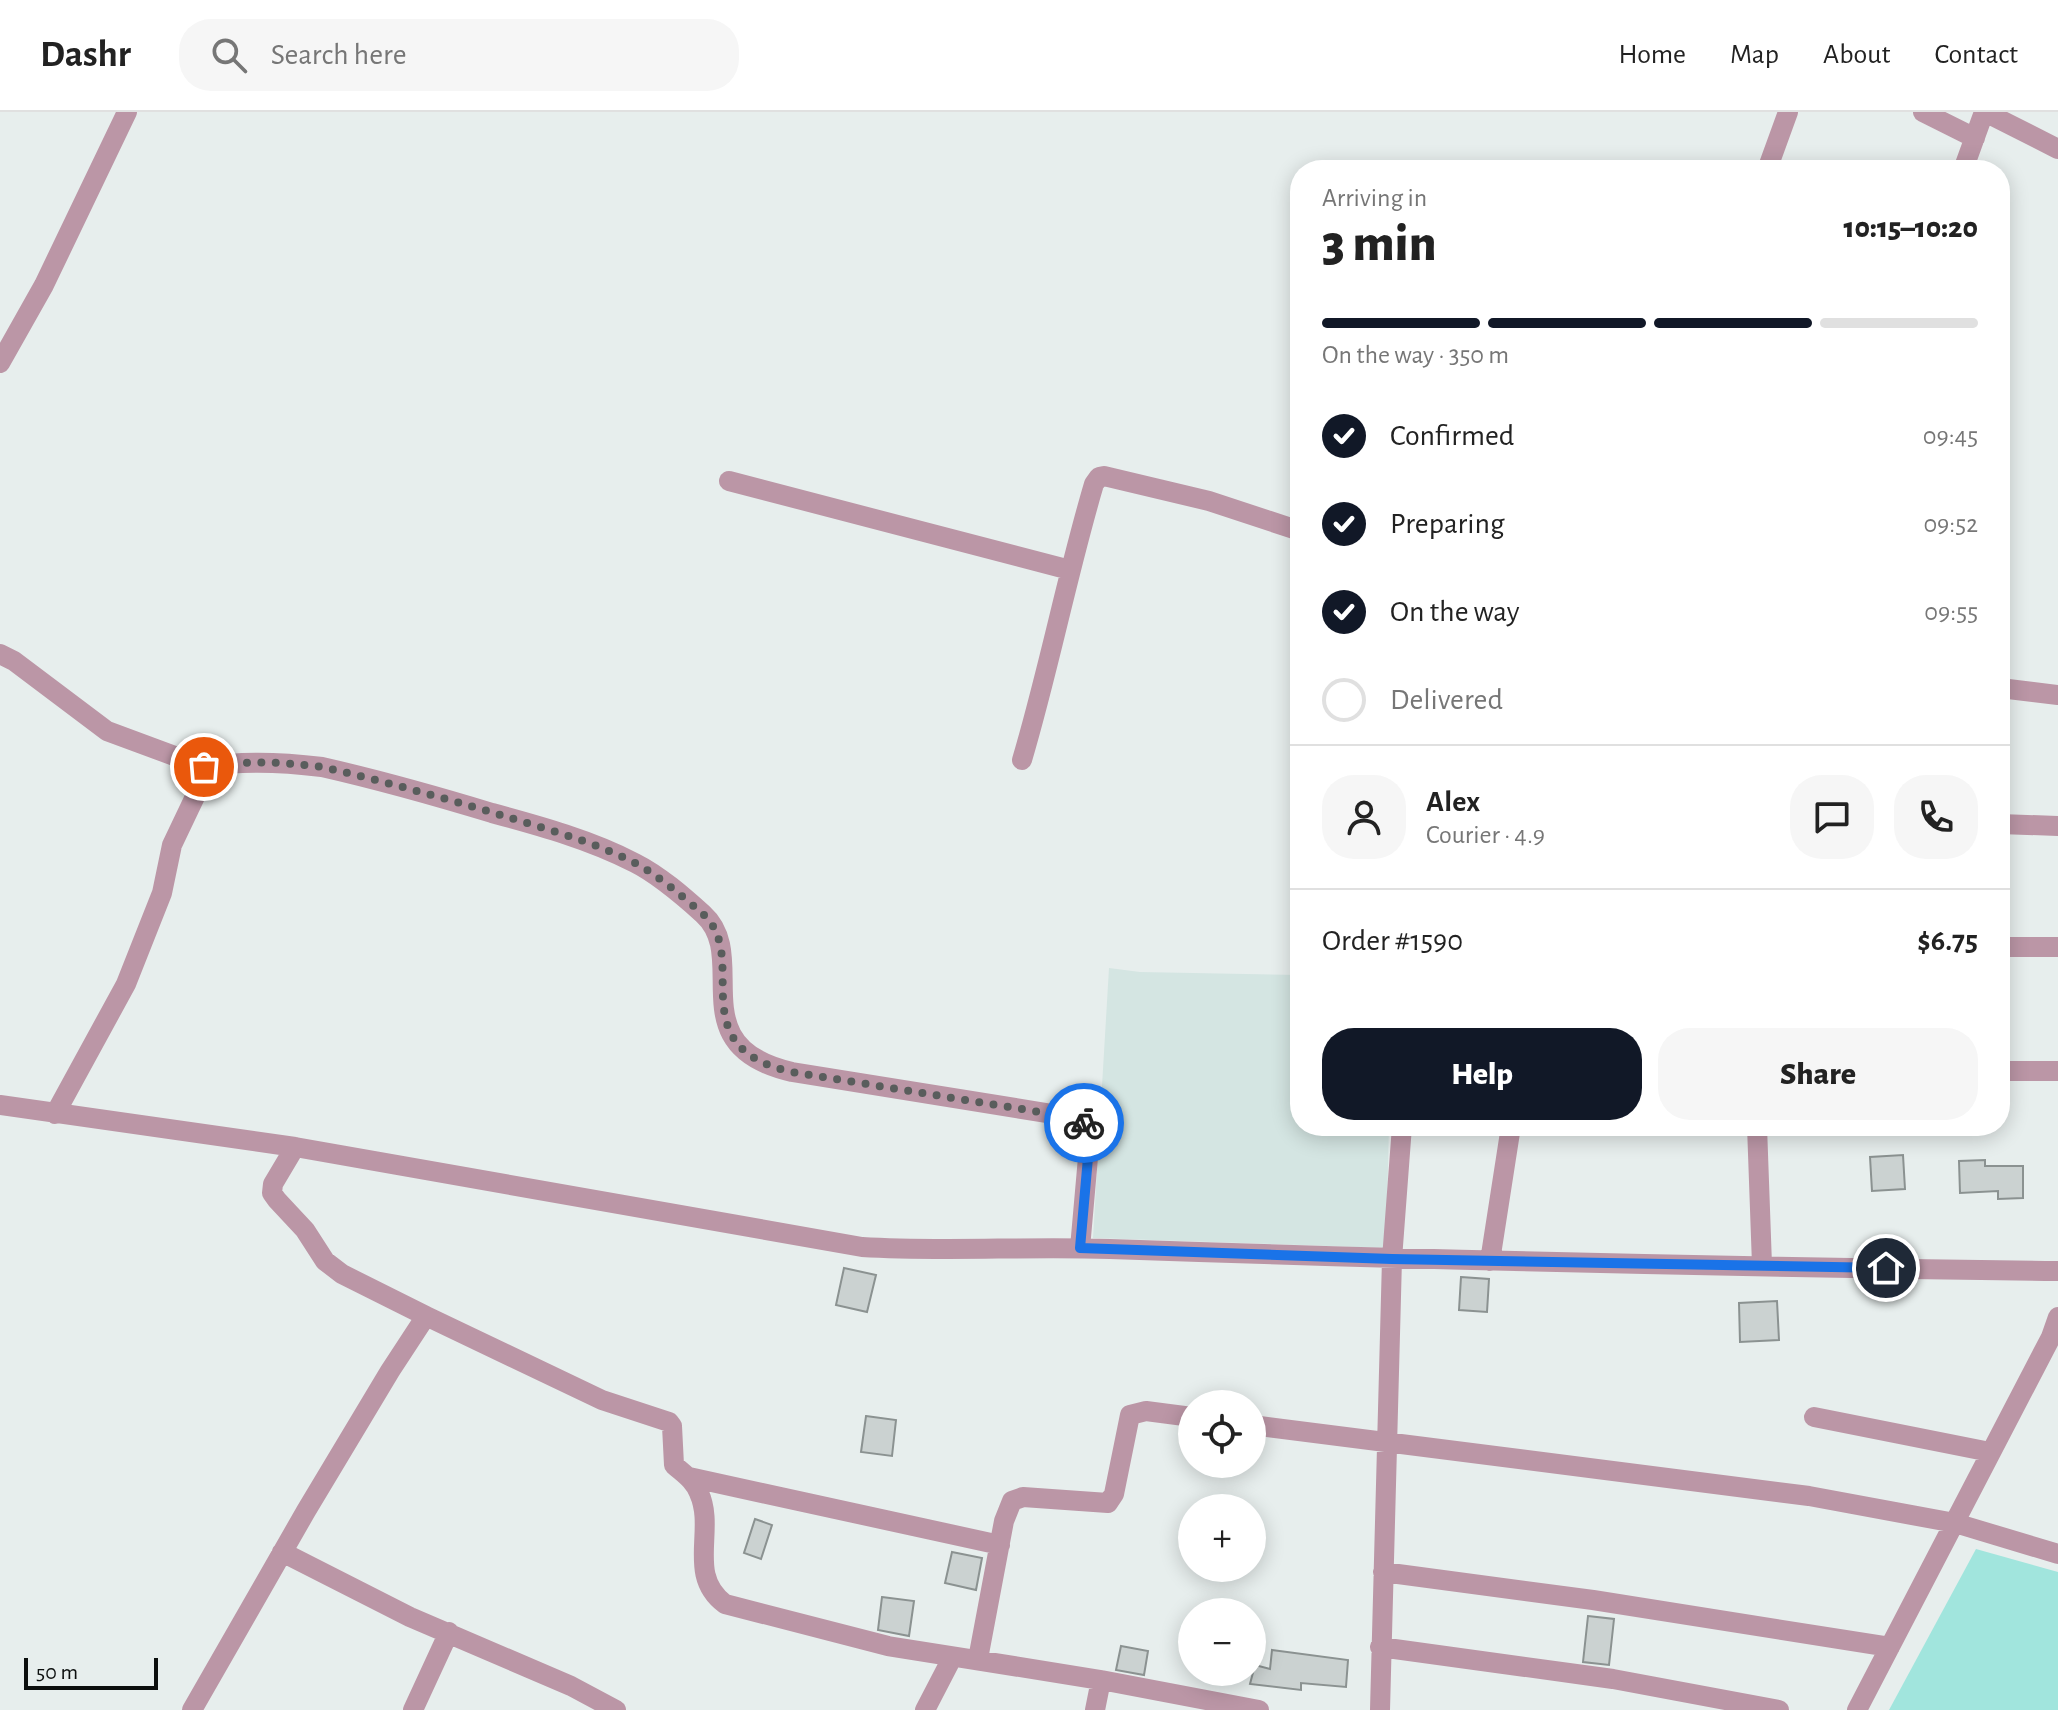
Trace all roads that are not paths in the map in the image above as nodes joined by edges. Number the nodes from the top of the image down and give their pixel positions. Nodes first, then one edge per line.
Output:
1 (127, 112) edge
2 (1788, 112) edge
3 (1923, 112) edge
4 (1984, 112) edge
5 (1975, 138) junction
6 (2058, 149) edge
7 (1771, 160) edge
8 (1967, 160) edge
9 (0, 363) edge
10 (729, 481) dead end
11 (1290, 528) edge
12 (1070, 570) junction
13 (0, 654) edge
14 (2010, 689) edge
15 (2058, 695) edge
16 (1022, 760) dead end
17 (204, 767) junction
18 (2010, 824) edge
19 (2058, 826) edge
20 (2010, 947) edge
21 (2058, 947) edge
22 (2010, 1071) edge
23 (2058, 1071) edge
24 (3, 1110) edge
25 (55, 1114) junction
26 (1401, 1136) edge
27 (1509, 1136) edge
28 (1757, 1136) edge
29 (295, 1147) junction
30 (1080, 1248) junction
31 (1392, 1259) junction
32 (1490, 1261) junction
33 (1762, 1265) junction
34 (2058, 1271) edge
35 (426, 1316) junction
36 (2058, 1317) edge
37 (1178, 1415) edge
38 (1814, 1417) dead end
39 (1266, 1427) edge
40 (1388, 1443) junction
41 (1990, 1452) junction
42 (689, 1477) junction
43 (1955, 1523) junction
44 (1000, 1545) junction
45 (282, 1552) junction
46 (2058, 1554) edge
47 (1383, 1572) junction
48 (449, 1632) junction
49 (1380, 1647) junction
50 (1890, 1647) junction
51 (952, 1658) junction
52 (978, 1659) junction
53 (1101, 1680) junction
54 (192, 1710) edge
55 (413, 1710) edge
56 (616, 1710) edge
57 (925, 1710) edge
58 (1095, 1710) edge
59 (1259, 1710) edge
60 (1380, 1710) edge
61 (1779, 1710) edge
62 (1857, 1710) edge

1 - 9 street
2 - 7 street
3 - 5 street
4 - 5 street
4 - 6 street
5 - 8 street
10 - 12 street
11 - 12 street
12 - 16 street
13 - 17 street
14 - 15 street
17 - 25 street
17 - 30 street
18 - 19 street
20 - 21 street
22 - 23 street
24 - 25 street
25 - 29 street
26 - 31 street
27 - 32 street
28 - 33 street
29 - 30 street
29 - 35 street
30 - 31 street
31 - 32 street
31 - 40 street
32 - 33 street
33 - 34 street
35 - 42 street
35 - 45 street
36 - 41 street
37 - 44 street
38 - 41 street
39 - 40 street
40 - 43 street
40 - 47 street
41 - 43 street
42 - 44 street
42 - 51 street
43 - 46 street
43 - 50 street
44 - 52 street
45 - 48 street
45 - 54 street
47 - 49 street
47 - 50 street
48 - 55 street
48 - 56 street
49 - 60 street
49 - 61 street
50 - 62 street
51 - 52 street
51 - 57 street
52 - 53 street
53 - 58 street
53 - 59 street

